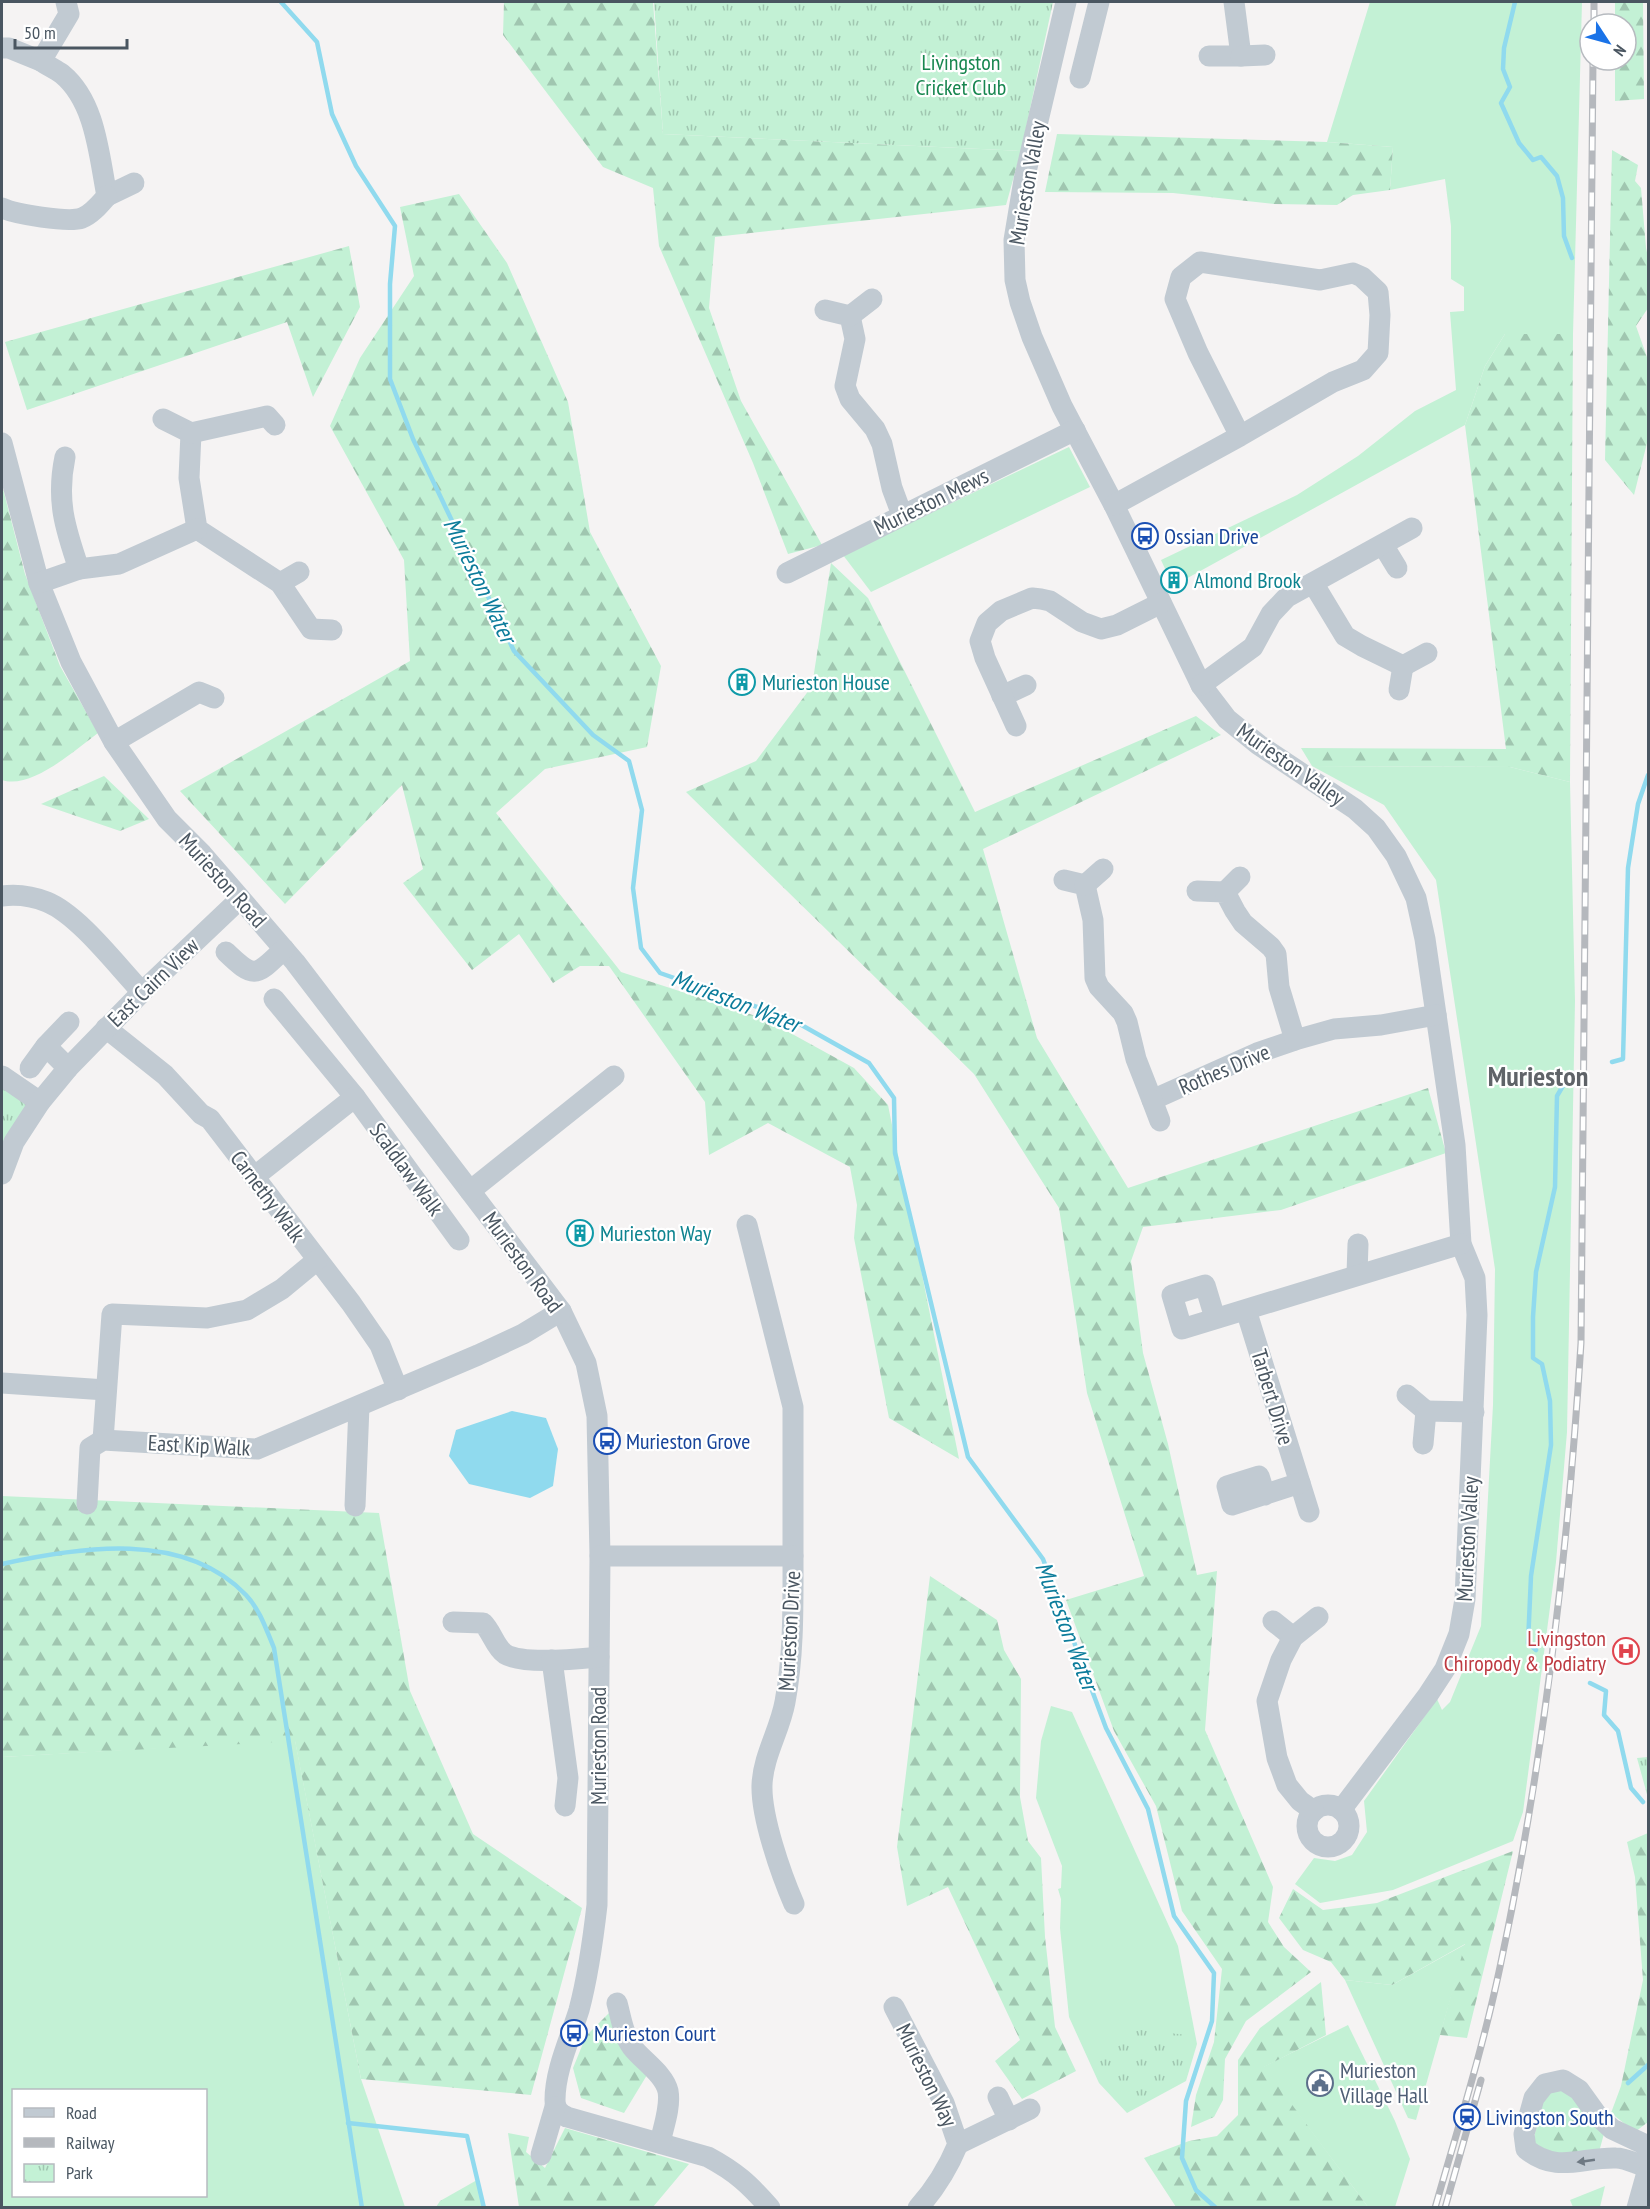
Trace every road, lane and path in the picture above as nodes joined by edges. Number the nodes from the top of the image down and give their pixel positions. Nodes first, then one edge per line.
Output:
1 (66, 2) edge
2 (1066, 2) edge
3 (1100, 2) edge
4 (1234, 2) edge
5 (2, 48) edge
6 (1209, 56) dead end
7 (1241, 56) junction
8 (1265, 56) dead end
9 (41, 62) junction
10 (1080, 78) dead end
11 (134, 183) dead end
12 (107, 196) junction
13 (7, 216) edge
14 (872, 299) dead end
15 (825, 310) dead end
16 (850, 316) junction
17 (269, 416) dead end
18 (163, 419) dead end
19 (1075, 430) junction
20 (191, 434) junction
21 (1240, 436) junction
22 (2, 443) edge
23 (64, 457) dead end
24 (1114, 505) junction
25 (902, 515) junction
26 (1412, 528) dead end
27 (196, 529) junction
28 (1383, 545) junction
29 (1397, 568) dead end
30 (79, 569) junction
31 (299, 572) dead end
32 (787, 573) dead end
33 (39, 583) junction
34 (280, 583) junction
35 (1313, 583) junction
36 (1161, 603) junction
37 (317, 633) dead end
38 (1426, 653) dead end
39 (1403, 666) junction
40 (1026, 685) dead end
41 (1201, 685) junction
42 (205, 689) dead end
43 (1400, 690) dead end
44 (1002, 696) junction
45 (1016, 726) dead end
46 (114, 742) junction
47 (1103, 869) dead end
48 (1064, 880) dead end
49 (1084, 885) junction
50 (1197, 891) dead end
51 (2, 896) edge
52 (240, 899) junction
53 (285, 949) junction
54 (226, 952) dead end
55 (142, 992) junction
56 (274, 999) dead end
57 (1436, 1015) junction
58 (69, 1022) dead end
59 (106, 1028) junction
60 (1296, 1040) junction
61 (46, 1046) junction
62 (30, 1068) dead end
63 (68, 1068) junction
64 (2, 1076) edge
65 (602, 1079) dead end
66 (355, 1097) junction
67 (1152, 1100) junction
68 (40, 1102) junction
69 (1160, 1121) dead end
70 (2, 1174) edge
71 (254, 1177) junction
72 (470, 1191) junction
73 (745, 1238) dead end
74 (459, 1240) dead end
75 (1358, 1244) dead end
76 (1461, 1244) junction
77 (317, 1260) junction
78 (1357, 1274) junction
79 (1246, 1310) junction
80 (561, 1311) junction
81 (1215, 1318) dead end
82 (2, 1383) edge
83 (106, 1390) junction
84 (398, 1390) junction
85 (1407, 1395) dead end
86 (359, 1406) junction
87 (1426, 1411) junction
88 (1474, 1412) junction
89 (103, 1440) junction
90 (1422, 1444) dead end
91 (1300, 1483) junction
92 (1264, 1495) dead end
93 (87, 1504) dead end
94 (355, 1506) dead end
95 (1309, 1512) dead end
96 (600, 1556) junction
97 (793, 1556) junction
98 (1318, 1617) dead end
99 (1272, 1621) dead end
100 (453, 1623) dead end
101 (1293, 1637) junction
102 (599, 1657) junction
103 (552, 1660) junction
104 (565, 1806) dead end
105 (1341, 1810) junction
106 (1314, 1811) junction
107 (794, 1904) dead end
108 (617, 2003) dead end
109 (894, 2007) dead end
110 (998, 2097) dead end
111 (555, 2107) junction
112 (1030, 2109) dead end
113 (1010, 2120) junction
114 (660, 2143) junction
115 (958, 2144) junction
116 (541, 2155) dead end
117 (1647, 2163) edge
118 (1648, 2199) edge
119 (770, 2208) edge
120 (918, 2208) edge
121 (1637, 2208) edge
122 (1643, 2208) edge

1 - 9 street
2 - 19 street, Murieston Valley
3 - 10 street
4 - 7 street
5 - 9 street
6 - 7 street
7 - 8 street
9 - 12 street
11 - 12 street
12 - 13 street
14 - 16 street
15 - 16 street
16 - 25 street
17 - 20 street
18 - 20 street
19 - 24 street, Murieston Valley
19 - 25 street, Murieston Mews
20 - 27 street
21 - 21 street
21 - 24 street
22 - 33 street, Murieston Road
23 - 30 street
24 - 36 street, Murieston Valley
25 - 32 street, Murieston Mews
26 - 28 street
27 - 30 street
27 - 34 street
28 - 29 street
28 - 35 street
30 - 33 street
31 - 34 street
33 - 46 street, Murieston Road
34 - 37 street
35 - 39 street
35 - 41 street
36 - 41 street, Murieston Valley
36 - 44 street
38 - 39 street
39 - 43 street
40 - 44 street
41 - 57 street, Murieston Valley
42 - 46 street
44 - 45 street
46 - 52 street, Murieston Road
47 - 49 street
48 - 49 street
49 - 67 street, Rothes Drive
50 - 60 street, Rothes Drive
51 - 55 street
52 - 53 street, Murieston Road
52 - 55 street, East Cairn View
53 - 54 street
53 - 72 street, Murieston Road
55 - 59 street, East Cairn View
56 - 66 street, Scaldlaw Walk
57 - 60 street, Rothes Drive
57 - 76 street, Murieston Valley
58 - 61 street
59 - 63 street, East Cairn View
59 - 71 street, Carnethy Walk
60 - 67 street, Rothes Drive
61 - 62 street
61 - 63 street
63 - 68 street, East Cairn View
64 - 68 street
65 - 72 street
66 - 71 street, Scaldlaw Walk
66 - 74 street, Scaldlaw Walk
67 - 69 street, Rothes Drive
68 - 70 street, East Cairn View
71 - 77 street, Carnethy Walk
72 - 80 street, Murieston Road
73 - 97 street, Murieston Drive
75 - 78 street
76 - 78 street
76 - 88 street, Murieston Valley
77 - 83 street
77 - 84 street, Carnethy Walk
78 - 79 street
79 - 81 street
79 - 91 street, Tarbert Drive
80 - 84 street, East Kip Walk
80 - 96 street, Murieston Road
82 - 83 street
83 - 89 street
84 - 86 street, East Kip Walk
85 - 87 street
86 - 89 street, East Kip Walk
86 - 94 street
87 - 88 street
87 - 90 street
88 - 105 street, Murieston Valley
89 - 93 street
91 - 92 street
91 - 95 street, Tarbert Drive
96 - 97 street, Murieston Drive
96 - 102 street, Murieston Road
97 - 107 street, Murieston Drive
98 - 101 street
99 - 101 street
100 - 103 street
101 - 106 street
102 - 103 street
102 - 111 street, Murieston Road
103 - 104 street
105 - 106 street
105 - 106 street
108 - 114 street
109 - 115 street, Murieston Way
110 - 113 street
111 - 114 street
111 - 116 street, Murieston Road
112 - 113 street, Murieston Way
113 - 115 street, Murieston Way
114 - 119 street
115 - 120 street, Murieston Way
117 -> 117 street
117 - 121 street
118 - 122 street

